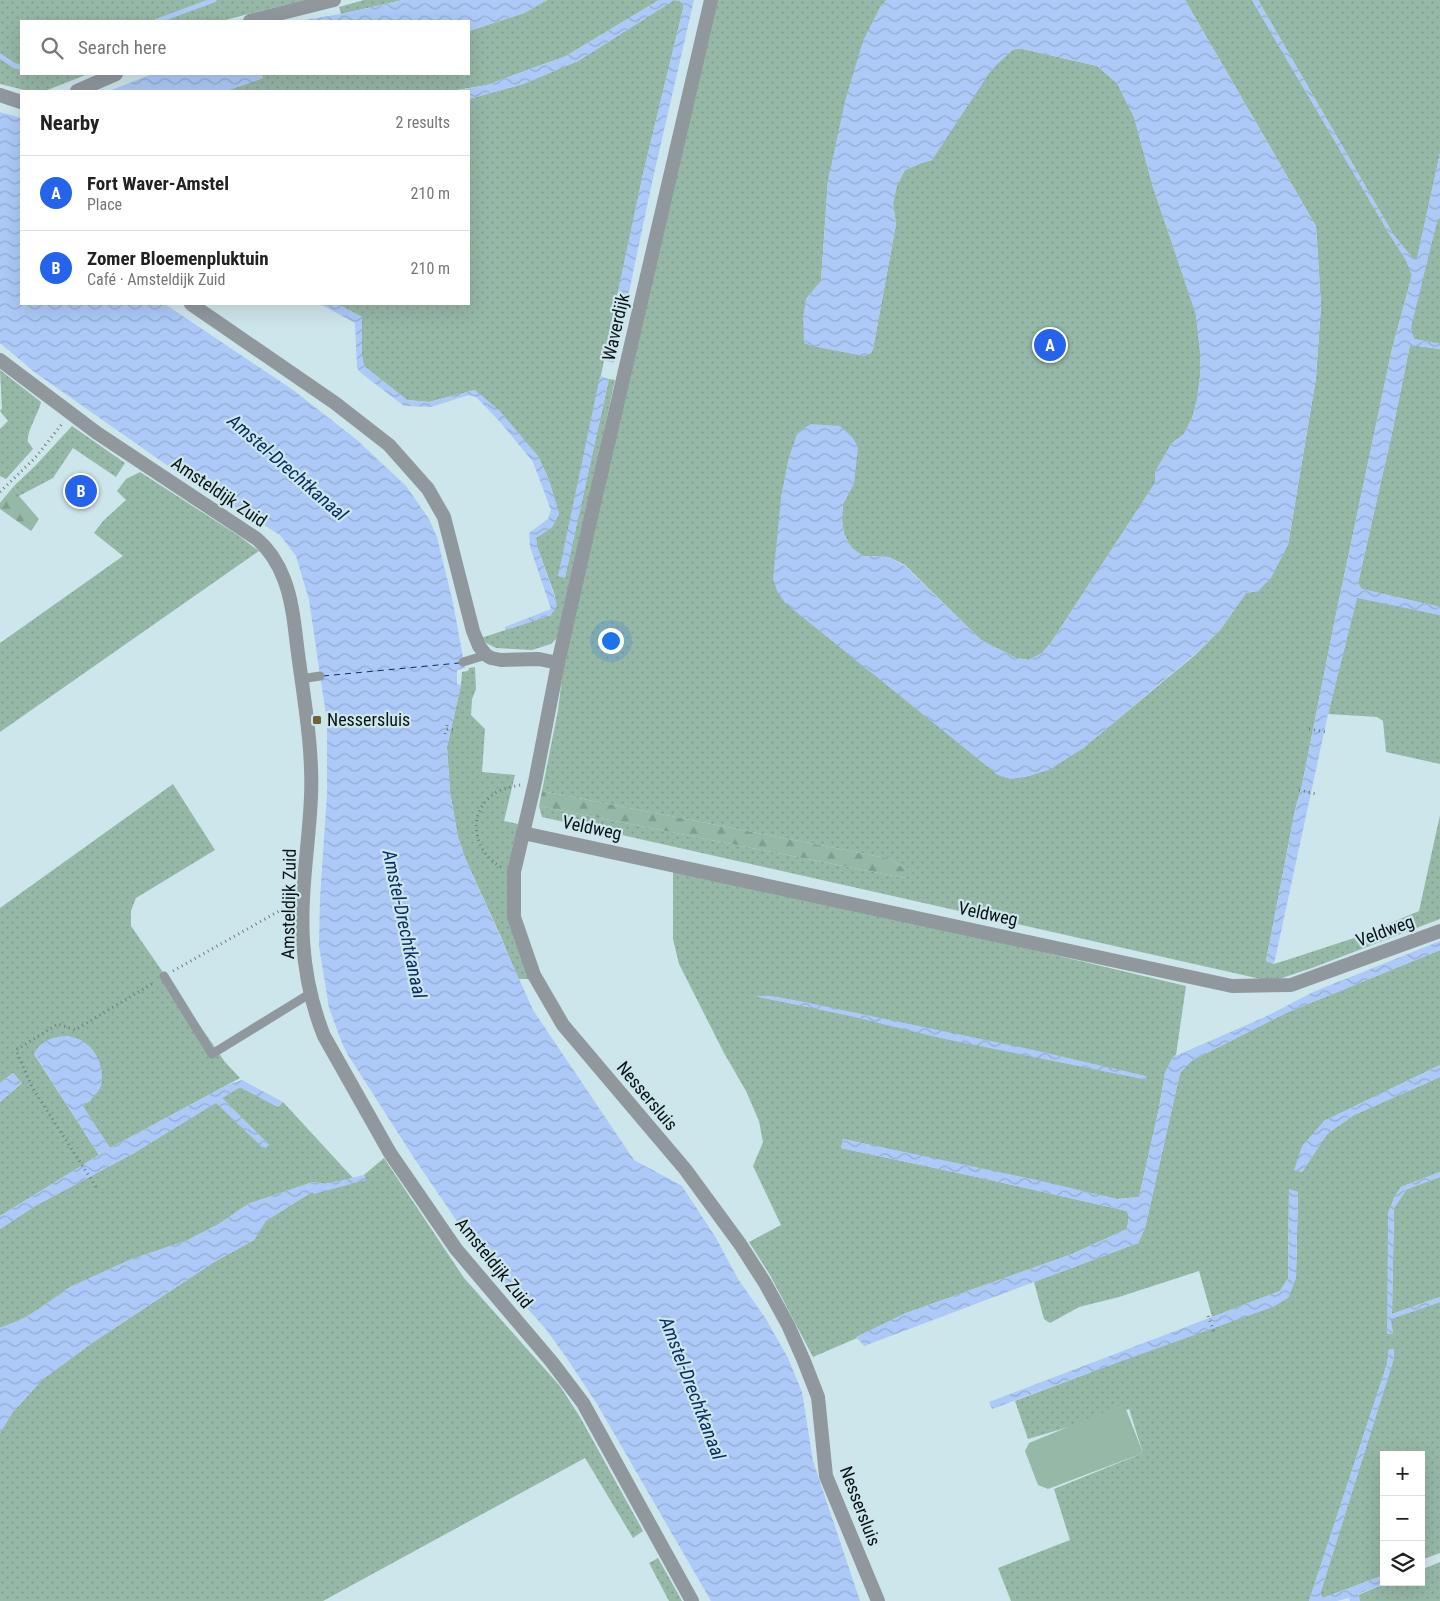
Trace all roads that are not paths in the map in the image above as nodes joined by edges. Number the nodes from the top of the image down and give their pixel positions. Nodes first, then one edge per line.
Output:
1 (334, 0) edge
2 (711, 0) edge
3 (254, 20) edge
4 (114, 75) edge
5 (79, 90) edge
6 (0, 95) edge
7 (20, 102) edge
8 (192, 305) edge
9 (0, 360) edge
10 (486, 655) junction
11 (463, 662) dead end
12 (558, 663) junction
13 (320, 676) dead end
14 (301, 679) junction
15 (523, 832) junction
16 (1440, 931) edge
17 (164, 976) road end
18 (311, 993) junction
19 (692, 1601) edge
20 (878, 1601) edge

1 - 3 street
2 - 12 street, Waverdijk
4 - 5 street
6 - 7 street
8 - 10 street
9 - 14 street, Amsteldijk Zuid
10 - 11 lane
10 - 12 street
12 - 15 street, Nessersluis
13 - 14 lane
14 - 18 street, Amsteldijk Zuid
15 - 16 street, Veldweg
15 - 20 street, Nessersluis
17 - 18 lane
18 - 19 street, Amsteldijk Zuid

